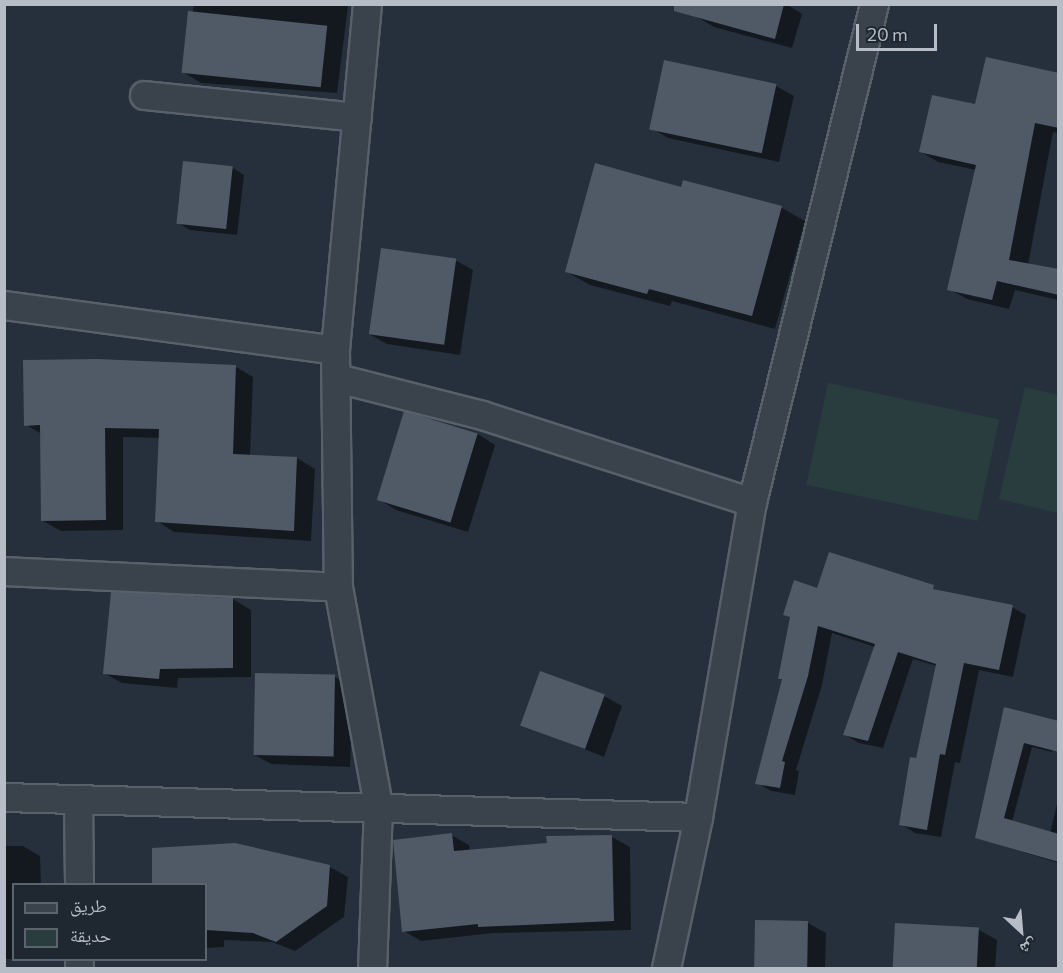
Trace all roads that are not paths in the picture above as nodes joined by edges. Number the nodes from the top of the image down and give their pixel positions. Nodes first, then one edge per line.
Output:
1 (367, 4) edge
2 (874, 4) edge
3 (144, 95) dead end
4 (357, 117) junction
5 (4, 305) edge
6 (334, 350) junction
7 (337, 378) junction
8 (752, 502) junction
9 (4, 571) edge
10 (338, 586) junction
11 (4, 797) edge
12 (78, 800) junction
13 (378, 806) junction
14 (698, 817) junction
15 (79, 883) edge
16 (372, 969) edge
17 (666, 969) edge

1 - 4 street
2 - 8 street
3 - 4 street
4 - 6 street
5 - 6 street
6 - 7 street
7 - 8 street
7 - 10 street
8 - 14 street
9 - 10 street
10 - 13 street
11 - 12 street
12 - 13 street
12 - 15 street
13 - 14 street
13 - 16 street
14 - 17 street

